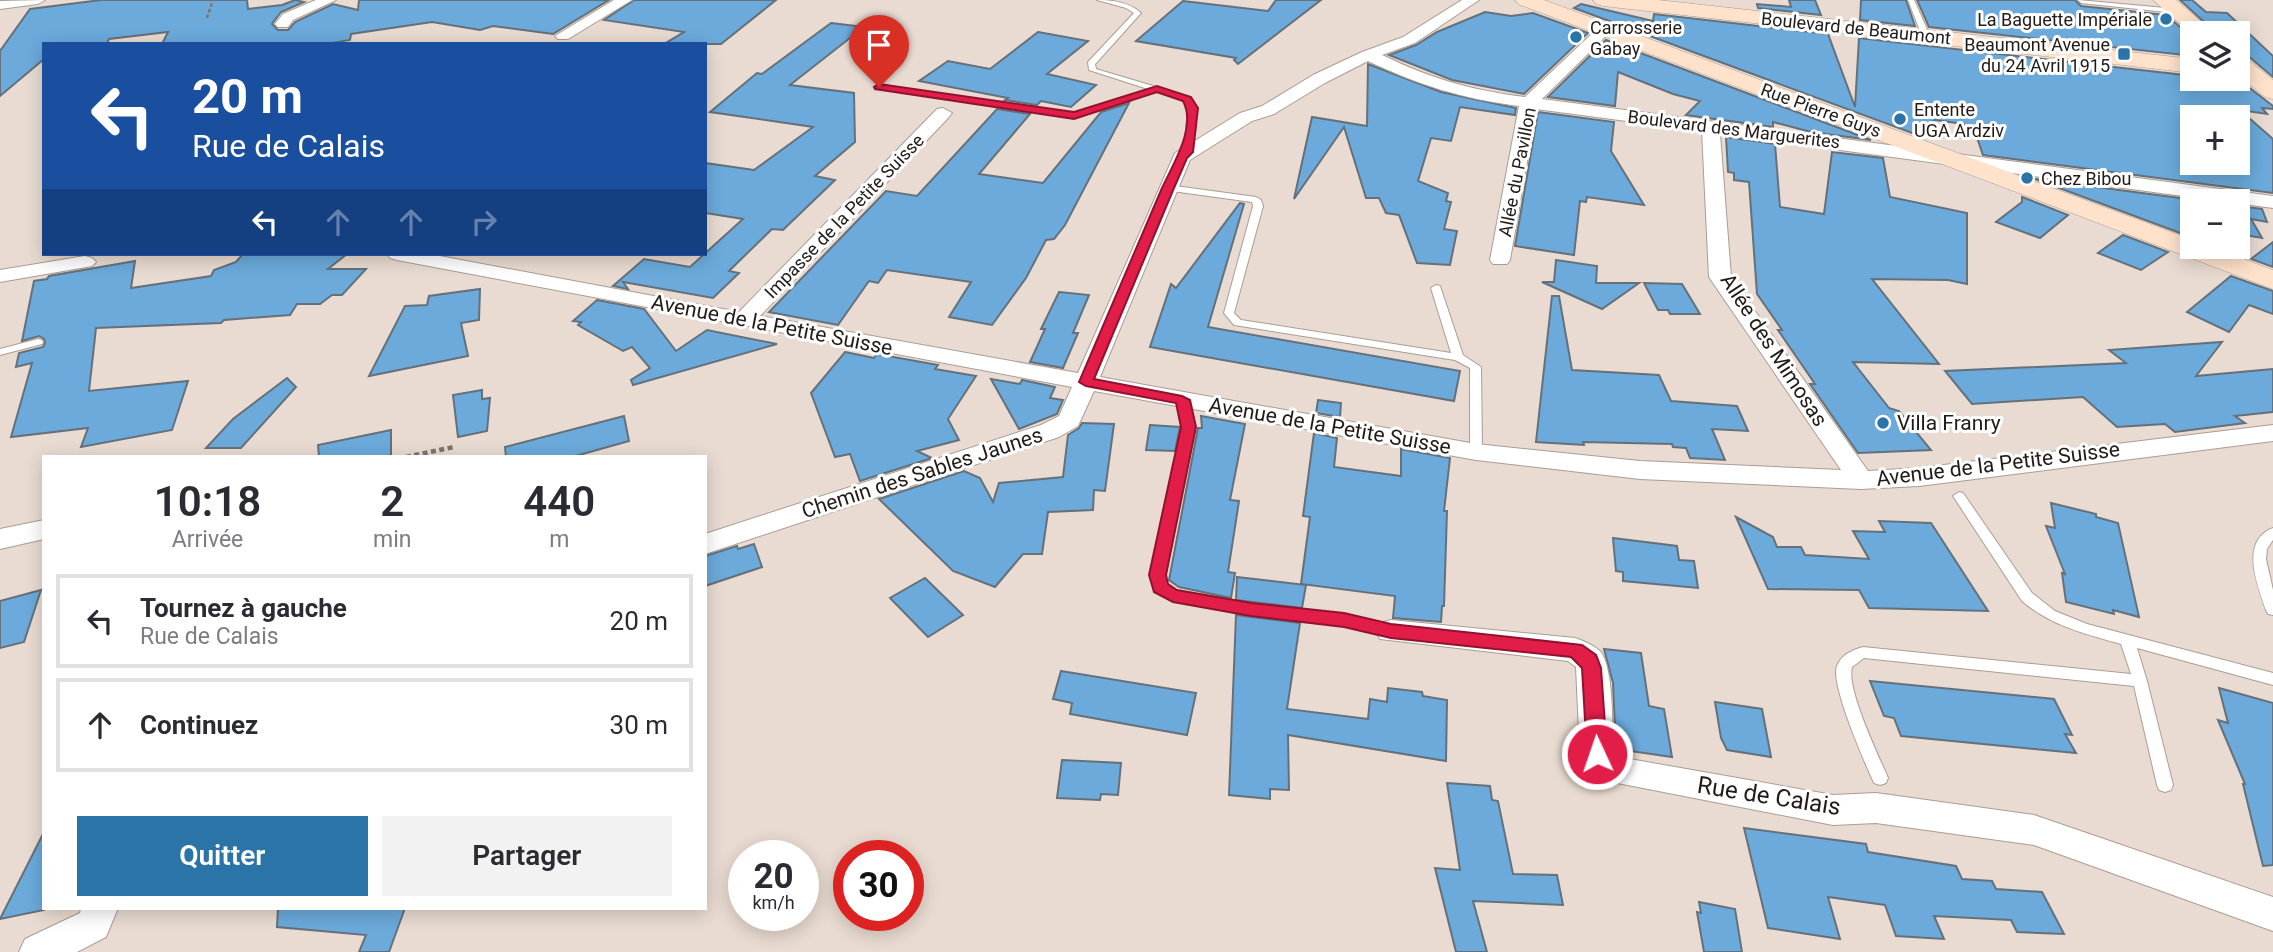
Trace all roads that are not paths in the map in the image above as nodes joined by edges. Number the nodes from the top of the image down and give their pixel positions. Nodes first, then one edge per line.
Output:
1 (38, 0) edge
2 (329, 0) edge
3 (625, 0) edge
4 (1100, 0) edge
5 (1472, 0) edge
6 (1525, 0) edge
7 (1603, 0) edge
8 (1911, 0) edge
9 (2081, 1) edge
10 (0, 5) edge
11 (2170, 5) edge
12 (2189, 21) edge
13 (283, 24) dead end
14 (1604, 30) junction
15 (563, 36) dead end
16 (1926, 36) junction
17 (1368, 55) junction
18 (2180, 65) edge
19 (2250, 75) edge
20 (879, 87) dead end
21 (1157, 89) junction
22 (2273, 92) edge
23 (1528, 103) junction
24 (943, 113) dead end
25 (1711, 126) junction
26 (1188, 152) junction
27 (1953, 159) junction
28 (1168, 188) junction
29 (2273, 202) edge
30 (423, 256) edge
31 (463, 259) edge
32 (1500, 260) dead end
33 (85, 262) dead end
34 (0, 276) edge
35 (2273, 280) edge
36 (1436, 288) dead end
37 (744, 320) junction
38 (38, 342) dead end
39 (0, 352) edge
40 (1458, 357) junction
41 (1086, 382) junction
42 (1182, 400) junction
43 (2273, 433) edge
44 (1476, 452) junction
45 (1861, 480) junction
46 (1959, 496) dead end
47 (42, 529) edge
48 (2273, 532) edge
49 (0, 539) edge
50 (707, 543) edge
51 (2273, 610) edge
52 (1391, 631) joint
53 (2127, 640) junction
54 (2273, 679) edge
55 (2140, 681) junction
56 (1880, 778) dead end
57 (2165, 785) dead end
58 (99, 910) edge
59 (2273, 914) edge
60 (38, 952) edge

1 - 10 street
2 - 13 street
3 - 15 street
4 - 21 lane
5 - 17 street, Chemin des Sables Jaunes
6 - 14 street, Rue Pierre Guys
7 - 16 street, Boulevard de Beaumont
8 - 16 lane
9 - 11 lane
11 - 12 street
14 - 23 street, Allée du Pavillon
14 - 27 street, Rue Pierre Guys
16 - 18 street, Boulevard de Beaumont
17 - 23 street, Boulevard des Marguerites
17 - 26 street, Chemin des Sables Jaunes
19 - 22 street
20 - 21 lane
21 - 26 lane
23 - 25 street, Boulevard des Marguerites
23 - 32 street, Allée du Pavillon
24 - 37 street, Impasse de la Petite Suisse
25 - 27 street, Boulevard des Marguerites
25 - 45 street, Allée des Mimosas
26 - 28 street, Chemin des Sables Jaunes
27 - 29 street, Boulevard des Marguerites
27 - 35 street, Rue Pierre Guys
28 - 40 lane
28 - 41 street, Chemin des Sables Jaunes
30 - 31 street, Avenue de la Petite Suisse
31 - 37 street, Avenue de la Petite Suisse
33 - 34 street
36 - 40 lane
37 - 41 street, Avenue de la Petite Suisse
38 - 39 lane
40 - 44 lane
41 - 42 street, Avenue de la Petite Suisse
41 - 50 street, Chemin des Sables Jaunes
42 - 44 street, Avenue de la Petite Suisse
42 - 52 lane
43 - 45 street, Avenue de la Petite Suisse
44 - 45 street, Avenue de la Petite Suisse
46 - 53 lane
47 - 49 street
48 - 51 lane
52 - 59 street, Rue de Calais
53 - 54 lane
53 - 55 lane
55 - 56 lane
55 - 57 lane
58 - 60 street

